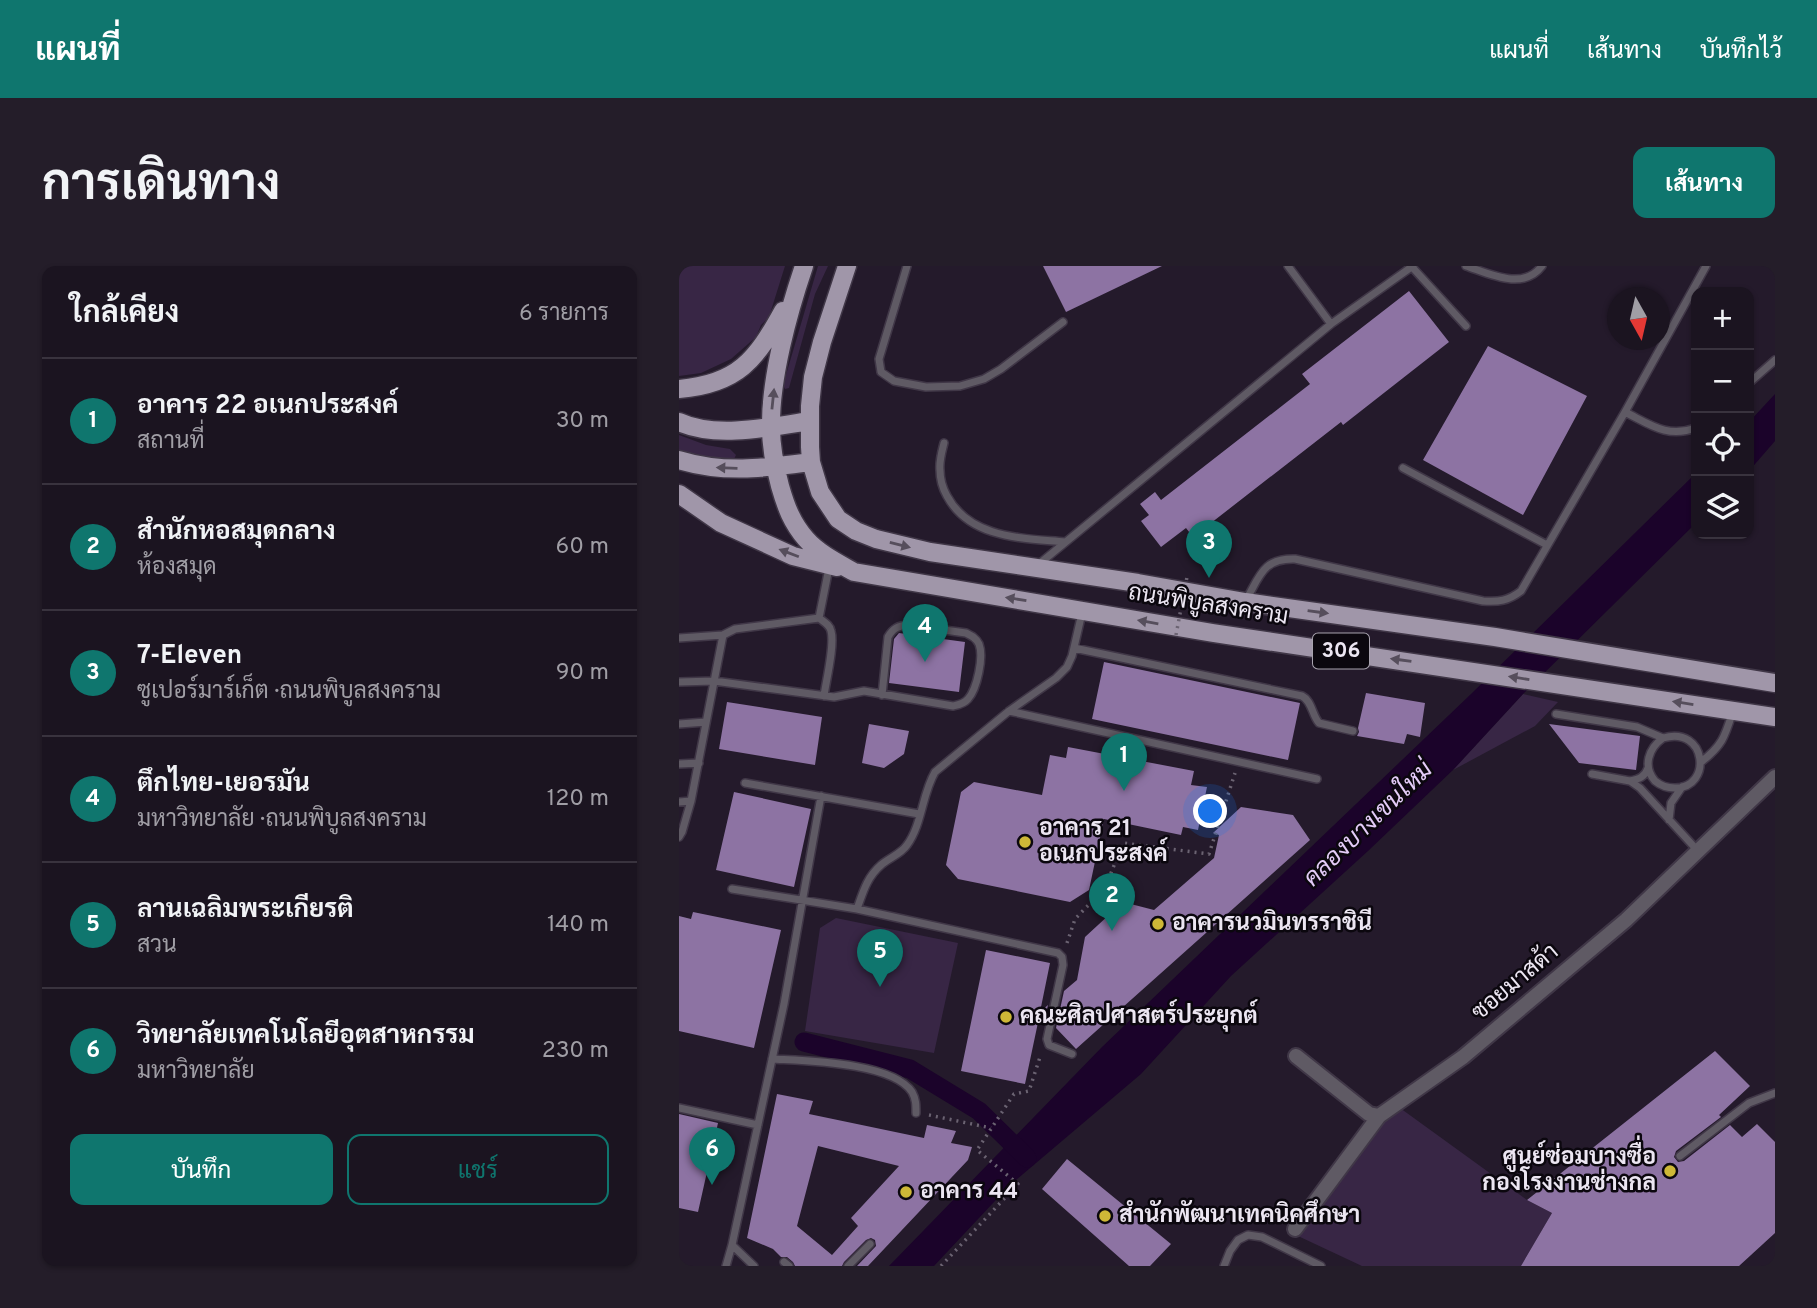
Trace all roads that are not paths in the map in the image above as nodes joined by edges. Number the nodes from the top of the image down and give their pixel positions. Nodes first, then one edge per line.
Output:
1 (847, 266) edge
2 (907, 266) edge
3 (1288, 266) edge
4 (1466, 266) edge
5 (1542, 266) edge
6 (1706, 266) edge
7 (1412, 267) edge
8 (801, 274) edge
9 (1063, 322) dead end
10 (1331, 324) junction
11 (1466, 326) dead end
12 (1775, 360) edge
13 (1754, 379) edge
14 (679, 389) edge
15 (1625, 412) junction
16 (809, 421) junction
17 (679, 422) edge
18 (771, 427) junction
19 (1691, 429) edge
20 (944, 443) dead end
21 (679, 460) edge
22 (811, 462) junction
23 (775, 467) junction
24 (1403, 468) dead end
25 (679, 494) edge
26 (1065, 542) junction
27 (1547, 545) junction
28 (830, 565) junction
29 (1035, 568) junction
30 (854, 572) junction
31 (1245, 602) junction
32 (1083, 610) junction
33 (820, 618) junction
34 (723, 635) junction
35 (679, 638) edge
36 (1074, 648) junction
37 (714, 681) junction
38 (679, 682) edge
39 (1775, 683) edge
40 (882, 695) junction
41 (824, 696) junction
42 (1009, 711) junction
43 (1733, 711) junction
44 (1556, 714) dead end
45 (1775, 717) edge
46 (706, 722) junction
47 (679, 724) edge
48 (1353, 731) dead end
49 (1663, 738) junction
50 (1701, 762) junction
51 (699, 763) junction
52 (679, 764) edge
53 (1648, 766) junction
54 (1592, 774) dead end
55 (1775, 776) edge
56 (1317, 779) dead end
57 (1630, 781) junction
58 (745, 783) dead end
59 (1682, 787) junction
60 (821, 796) junction
61 (691, 801) junction
62 (679, 802) edge
63 (919, 814) junction
64 (1669, 820) junction
65 (679, 837) edge
66 (1698, 851) junction
67 (732, 889) dead end
68 (803, 900) junction
69 (857, 909) junction
70 (1072, 1054) dead end
71 (1296, 1056) dead end
72 (772, 1059) junction
73 (1775, 1093) edge
74 (679, 1108) edge
75 (916, 1113) road end
76 (1379, 1116) junction
77 (758, 1125) junction
78 (1680, 1156) dead end
79 (1295, 1229) dead end
80 (870, 1244) dead end
81 (731, 1245) junction
82 (1317, 1265) edge
83 (726, 1266) edge
84 (754, 1266) edge
85 (848, 1266) edge
86 (1224, 1266) edge

1 - 16 main road, ถนนพิบูลสงคราม
2 - 9 lane
3 - 10 lane
4 - 5 lane
6 - 15 lane
7 - 10 lane
7 - 11 lane
8 - 14 main road
18 -> 8 main road, ถนนพิบูลสงคราม
10 - 26 lane
12 - 13 lane
15 - 19 lane
15 - 27 lane
16 - 18 main road
16 - 22 main road, ถนนพิบูลสงคราม
17 - 18 main road
18 - 23 main road, ถนนพิบูลสงคราม
20 - 26 lane
23 -> 21 main road
22 - 23 main road
22 -> 29 main road, ถนนพิบูลสงคราม / 306
23 - 30 main road, ถนนพิบูลสงคราม / 306
24 - 27 lane
28 -> 25 main road
26 - 29 lane
27 - 31 lane
28 - 30 main road
28 - 33 lane
29 - 31 main road, ถนนพิบูลสงคราม / 306
32 -> 30 main road, ถนนพิบูลสงคราม / 306
31 -> 39 main road, ถนนพิบูลสงคราม / 306
32 - 36 lane
43 -> 32 main road, ถนนพิบูลสงคราม / 306
33 - 34 lane
33 - 41 lane
34 - 35 lane
34 - 37 lane
36 - 42 lane
36 - 48 lane
37 - 38 lane
37 - 41 lane
37 - 46 lane
40 - 40 lane
40 - 41 lane
42 - 56 lane
42 - 63 lane
43 - 45 main road, ถนนพิบูลสงคราม / 306
43 - 50 lane
44 - 49 lane
46 - 47 lane
46 - 51 lane
49 - 50 lane
49 - 53 lane
50 - 59 lane
51 - 52 lane
51 - 61 lane
53 - 57 lane
53 - 59 lane
54 - 57 lane
55 - 66 street, ซอยมาสด้า
57 - 64 lane
58 - 60 lane
59 - 64 lane
60 - 63 lane
60 - 68 lane
61 - 62 lane
61 - 65 lane
63 - 69 lane
64 - 66 lane
66 - 76 street, ซอยมาสด้า
67 - 68 lane
68 - 69 lane
68 - 72 lane
69 - 70 lane
71 - 76 street
72 - 75 lane
72 - 77 lane
73 - 78 lane
74 - 77 lane
76 - 79 street, ซอยมาสด้า
77 - 81 lane
80 - 85 lane
81 - 83 lane
81 - 84 lane
82 - 86 lane

